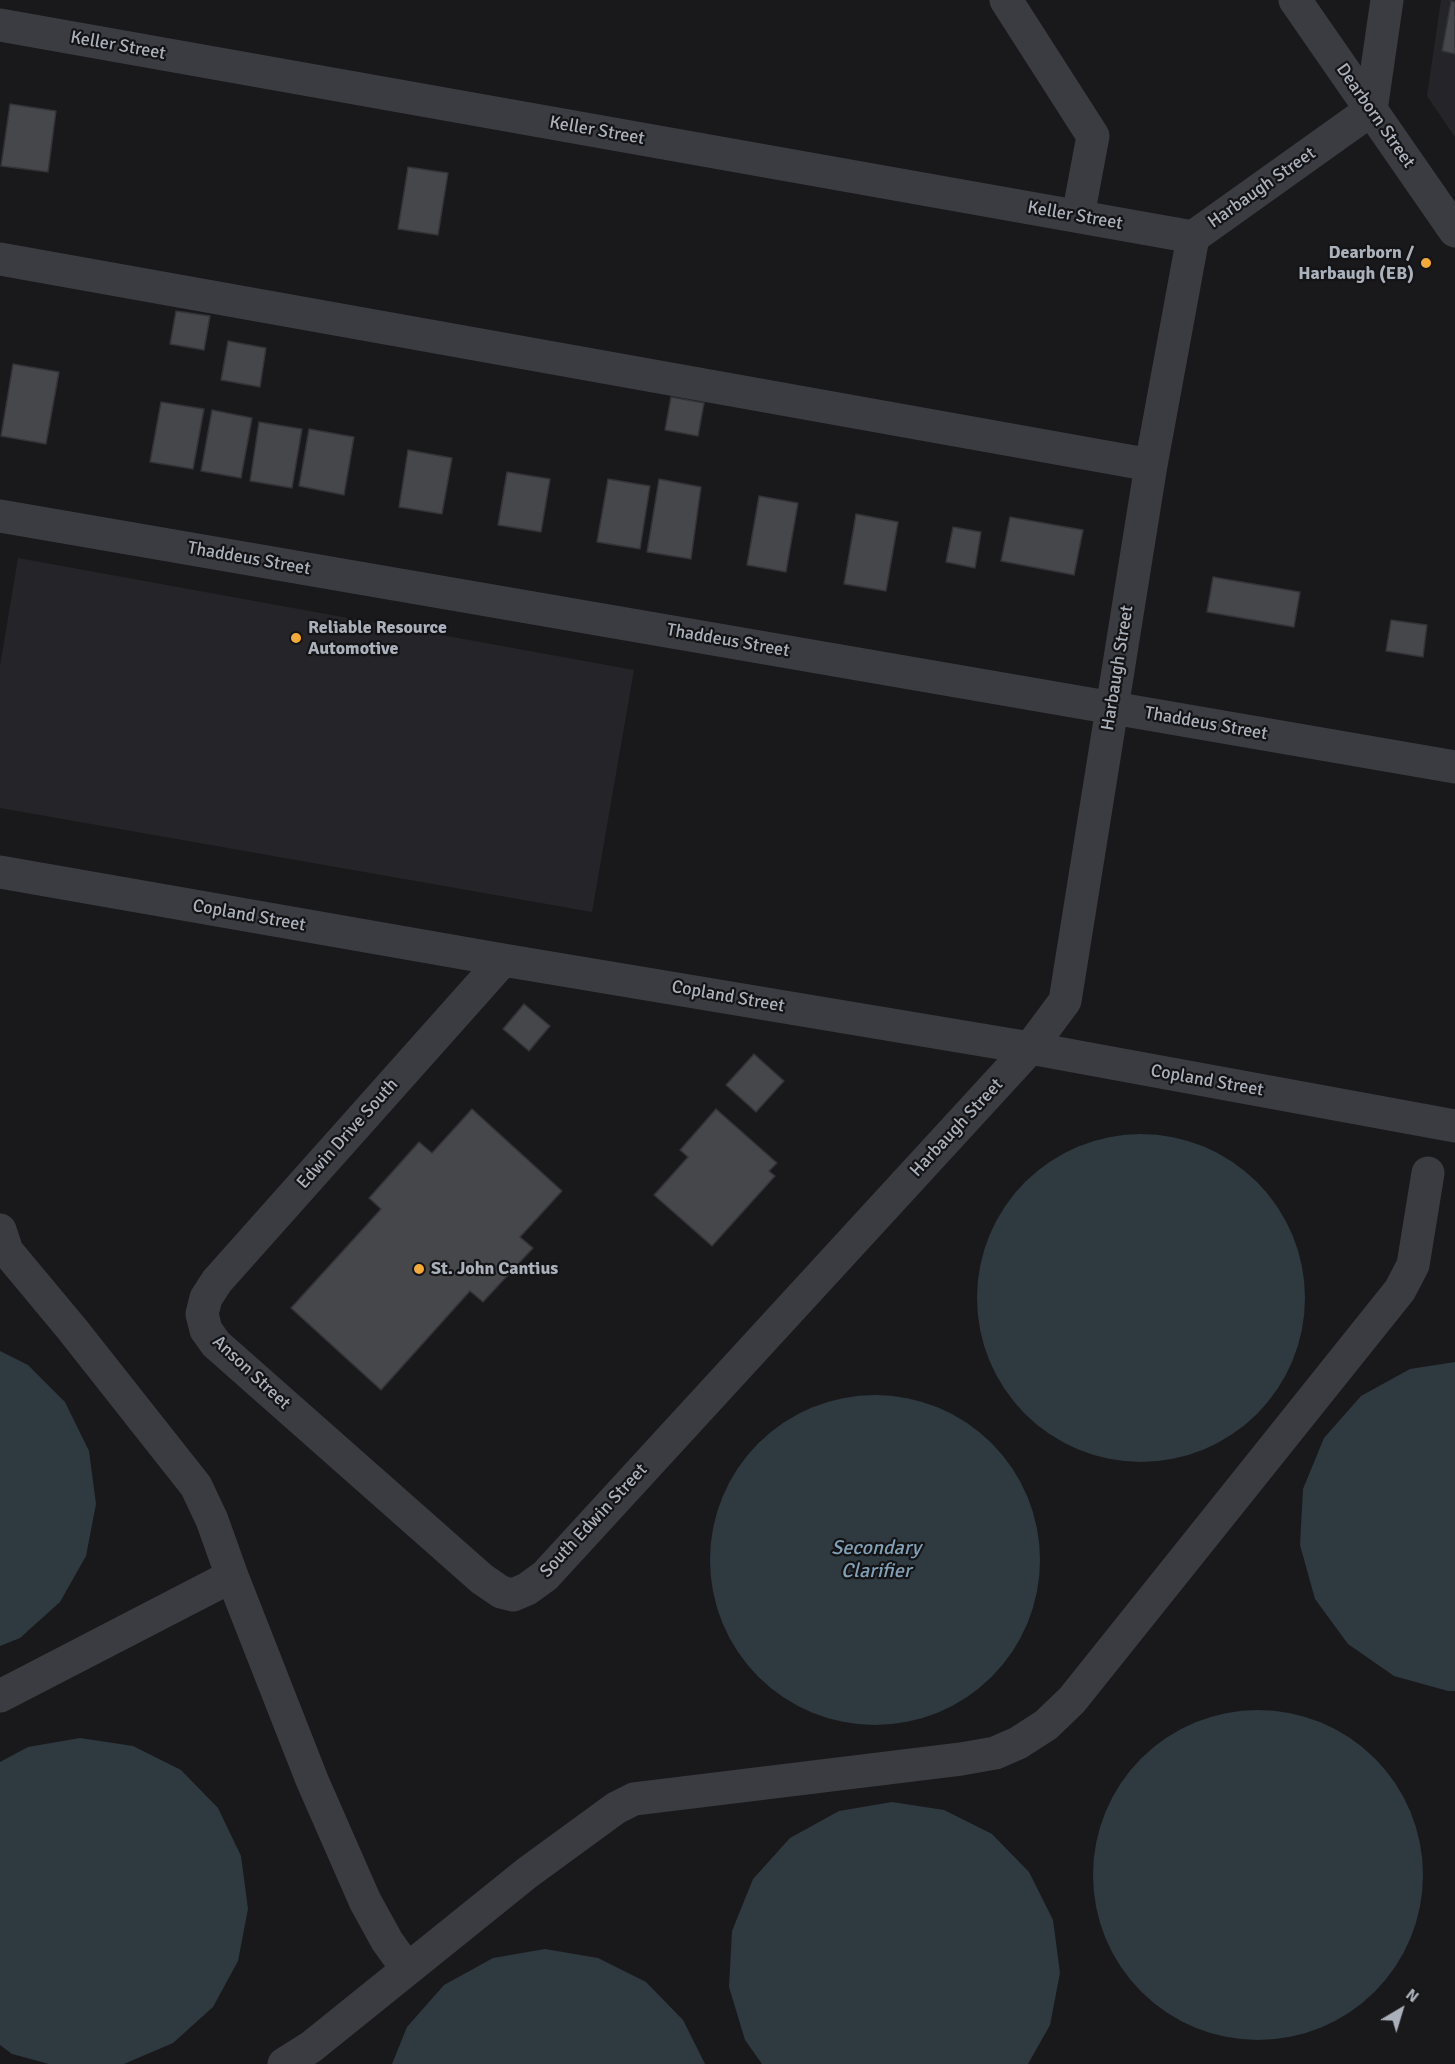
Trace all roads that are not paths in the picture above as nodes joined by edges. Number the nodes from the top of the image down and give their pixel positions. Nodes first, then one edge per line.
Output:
1 (1006, 0) edge
2 (1294, 0) edge
3 (1387, 0) edge
4 (0, 25) edge
5 (1371, 110) junction
6 (1078, 216) junction
7 (1455, 231) edge
8 (1193, 237) junction
9 (0, 259) edge
10 (1151, 465) junction
11 (0, 516) edge
12 (1111, 707) junction
13 (1455, 767) edge
14 (0, 872) edge
15 (503, 960) junction
16 (1030, 1048) junction
17 (1455, 1126) edge
18 (1428, 1173) dead end
19 (2, 1245) edge
20 (202, 1314) joint
21 (778, 1322) joint
22 (308, 1425) joint
23 (232, 1576) junction
24 (0, 1696) edge
25 (407, 1969) junction
26 (285, 2064) edge

1 - 6 street
2 - 5 street, Dearborn Street
3 - 5 street
4 - 6 street, Keller Street
5 - 7 street, Dearborn Street
5 - 8 street, Harbaugh Street
6 - 8 street, Keller Street
8 - 10 street, Harbaugh Street
9 - 10 street
10 - 12 street, Harbaugh Street
11 - 12 street, Thaddeus Street
12 - 13 street, Thaddeus Street
12 - 16 street, Harbaugh Street
14 - 15 street, Copland Street
15 - 16 street, Copland Street
15 - 20 street, Edwin Drive South
16 - 17 street, Copland Street
16 - 21 street, Harbaugh Street
18 - 25 street
19 - 23 street
20 - 22 street, Anson Street
21 - 22 street, South Edwin Street
23 - 24 street
23 - 25 street
25 - 26 street

